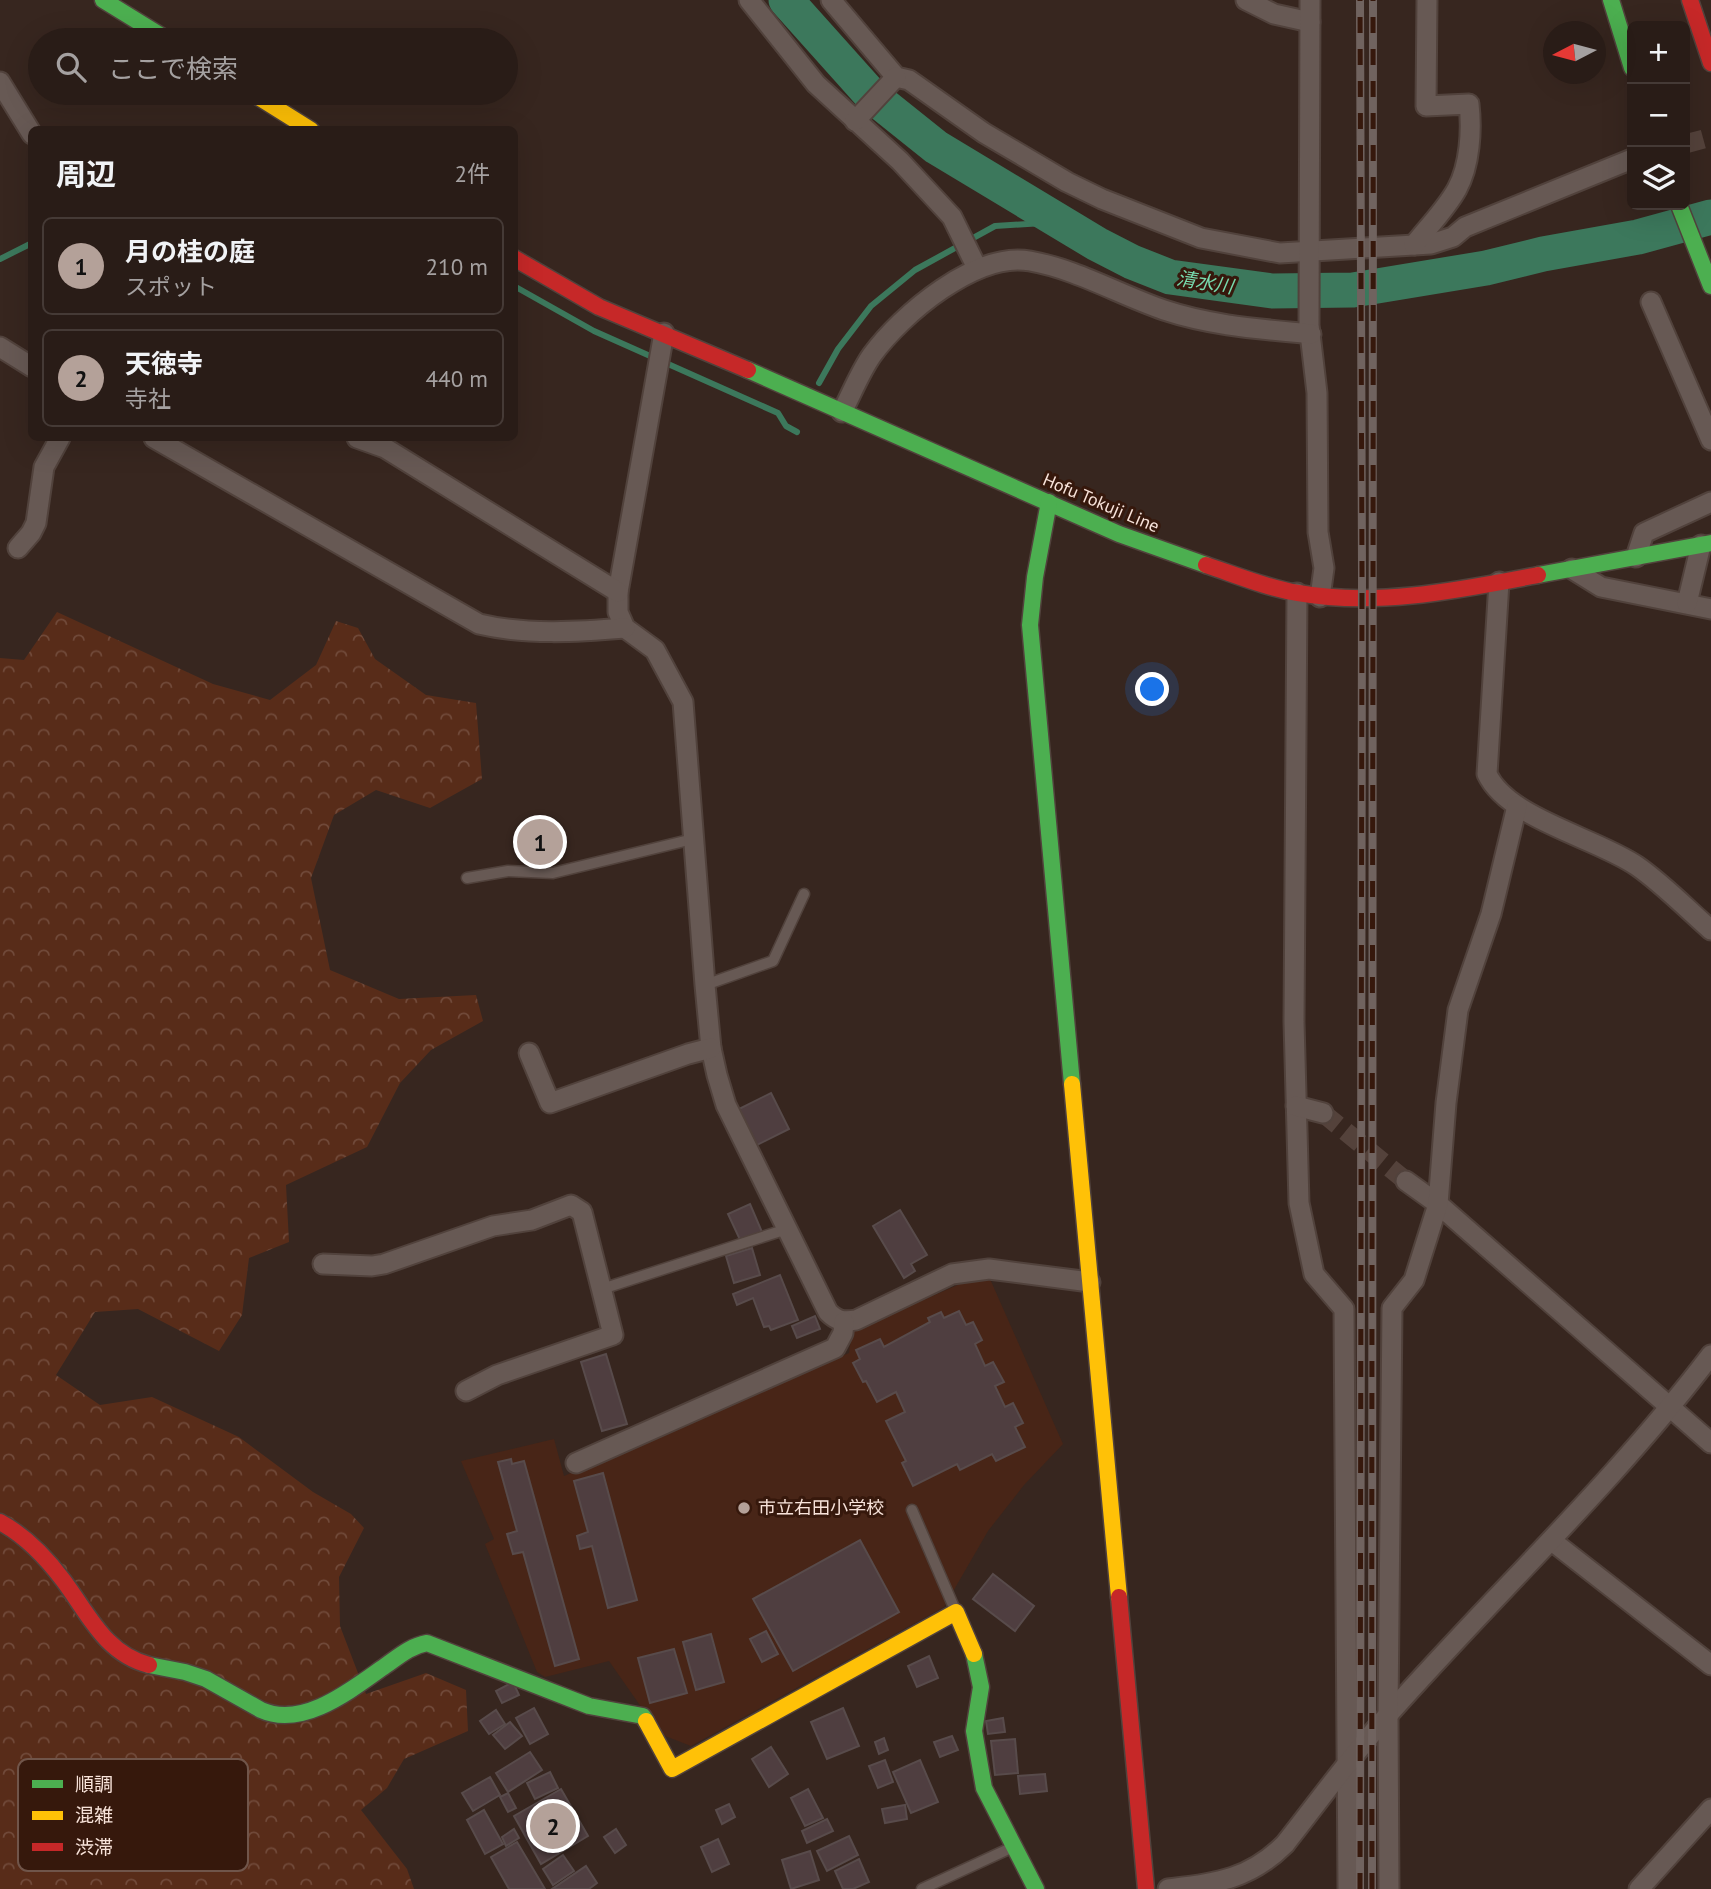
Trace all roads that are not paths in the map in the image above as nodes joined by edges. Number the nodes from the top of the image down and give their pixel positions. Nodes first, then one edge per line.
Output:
1 (103, 0) edge
2 (749, 0) edge
3 (831, 0) edge
4 (1246, 0) edge
5 (1310, 0) edge
6 (1427, 0) edge
7 (1611, 0) edge
8 (1690, 0) edge
9 (1310, 22) junction
10 (149, 28) edge
11 (1627, 52) edge
12 (1711, 63) edge
13 (896, 77) junction
14 (0, 82) edge
15 (271, 105) edge
16 (855, 121) junction
17 (305, 126) edge
18 (28, 128) edge
19 (1627, 161) edge
20 (1681, 210) edge
21 (1414, 245) junction
22 (1309, 259) junction
23 (518, 260) edge
24 (977, 268) junction
25 (1711, 286) edge
26 (1651, 302) dead end
27 (1310, 329) junction
28 (664, 333) junction
29 (0, 347) edge
30 (28, 364) edge
31 (842, 412) junction
32 (1711, 440) edge
33 (58, 441) edge
34 (159, 441) edge
35 (365, 441) edge
36 (1049, 502) junction
37 (1711, 502) edge
38 (1706, 544) edge
39 (18, 548) dead end
40 (1636, 557) junction
41 (1572, 569) junction
42 (1499, 582) junction
43 (618, 592) junction
44 (1297, 593) junction
45 (1321, 597) junction
46 (1687, 603) junction
47 (1711, 609) edge
48 (625, 628) junction
49 (1517, 806) junction
50 (693, 839) junction
51 (467, 878) dead end
52 (804, 894) dead end
53 (1711, 930) edge
54 (705, 985) junction
55 (711, 1048) junction
56 (528, 1054) dead end
57 (1296, 1106) junction
58 (1323, 1113) tunnel mouth
59 (1406, 1181) tunnel mouth
60 (1438, 1205) junction
61 (787, 1229) junction
62 (323, 1264) dead end
63 (1090, 1282) junction
64 (602, 1289) junction
65 (844, 1322) junction
66 (1711, 1354) edge
67 (466, 1391) dead end
68 (1671, 1408) junction
69 (1711, 1443) edge
70 (576, 1463) dead end
71 (912, 1510) dead end
72 (0, 1522) edge
73 (1552, 1541) junction
74 (956, 1612) junction
75 (1711, 1665) edge
76 (1388, 1715) junction
77 (1348, 1763) junction
78 (1711, 1809) edge
79 (1014, 1846) junction
80 (1217, 1886) edge
81 (922, 1889) edge
82 (1036, 1889) edge
83 (1146, 1889) edge
84 (1168, 1889) edge
85 (1348, 1889) edge
86 (1389, 1889) edge
87 (1639, 1889) edge

1 - 10 main road
2 - 16 street
3 - 13 street
4 - 9 street
5 - 9 street
6 - 21 street
7 - 11 main road
8 - 12 main road
9 - 22 street
13 - 16 street
13 - 22 street
14 - 18 street
15 - 17 main road
16 - 24 street
19 - 21 street
20 - 25 main road
21 - 22 street
22 - 27 street
23 - 28 main road, Hofu Tokuji Line
24 - 27 street
24 - 31 street
26 - 32 street
27 - 45 street
28 - 31 main road, Hofu Tokuji Line
28 - 43 street
29 - 30 street
31 - 36 main road, Hofu Tokuji Line
33 - 39 street
34 - 48 street
35 - 43 street
36 - 44 main road, Hofu Tokuji Line
36 - 63 main road
37 - 40 street
38 - 40 main road, Hofu Tokuji Line
38 - 46 street
40 - 41 main road, Hofu Tokuji Line
41 - 42 main road, Hofu Tokuji Line
41 - 46 street
42 - 45 main road, Hofu Tokuji Line
42 - 49 street
43 - 48 street
44 - 45 main road, Hofu Tokuji Line
44 - 57 street
46 - 47 street
48 - 50 street
49 - 53 street
49 - 60 street
50 - 51 lane
50 - 54 street
52 - 54 lane
54 - 55 street
55 - 56 street
55 - 61 street
57 - 58 street
57 - 77 street
59 - 60 street
60 - 68 street
60 - 76 street
61 - 64 lane
61 - 65 street
62 - 64 street
63 - 65 street
63 - 83 main road
64 - 67 street
65 - 70 street
66 - 68 street
68 - 69 street
68 - 73 street
71 - 74 lane
72 - 74 main road
73 - 75 street
73 - 76 street
74 - 79 main road
76 - 77 street
76 - 86 street
77 - 80 street
77 - 85 street
78 - 87 street
79 - 81 lane
79 - 82 main road
80 - 84 street

